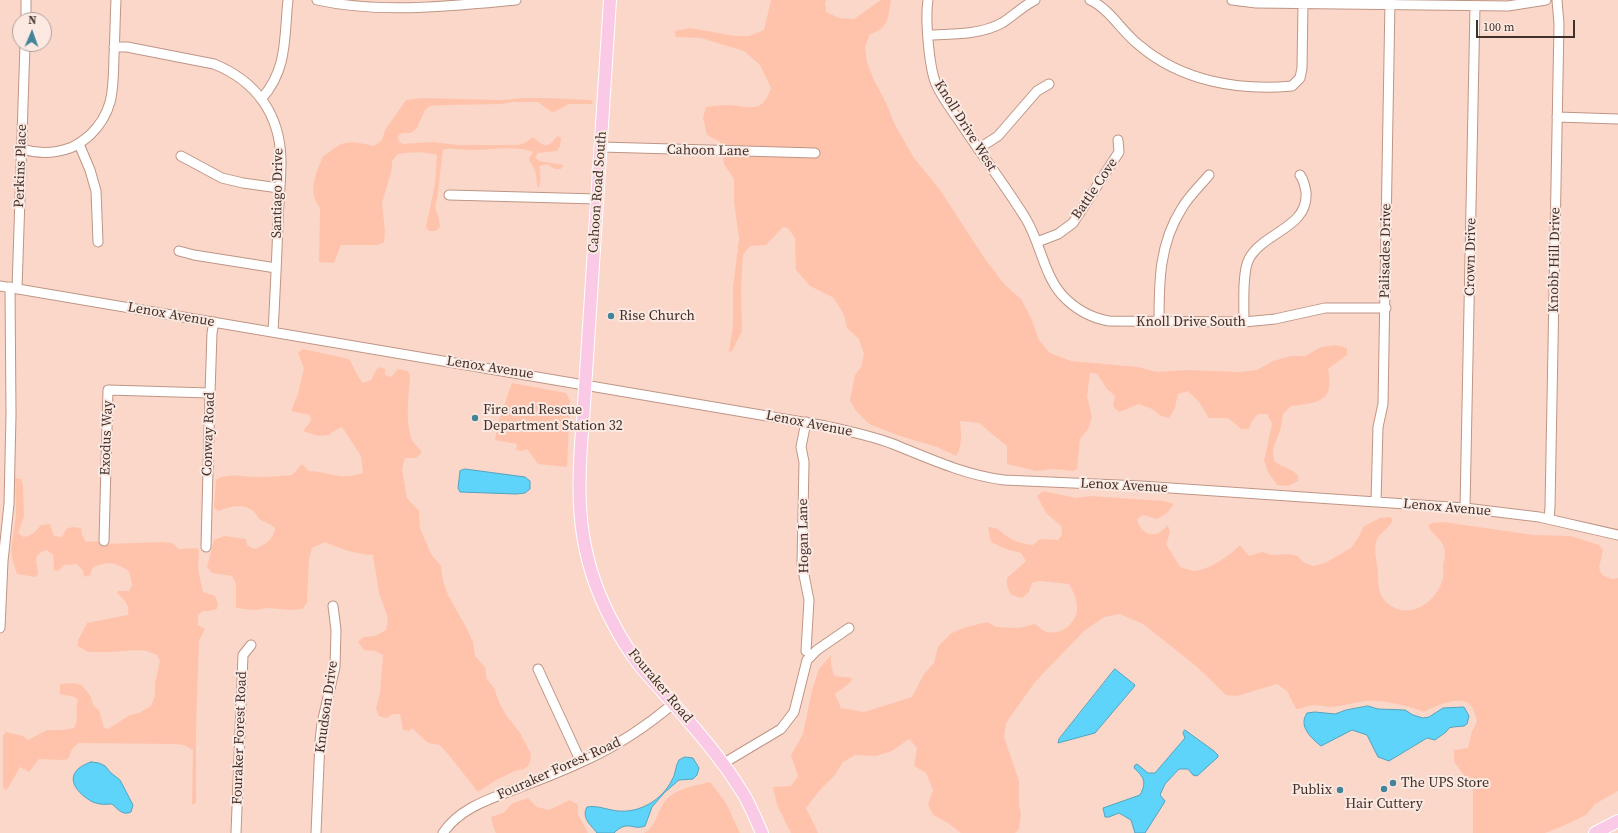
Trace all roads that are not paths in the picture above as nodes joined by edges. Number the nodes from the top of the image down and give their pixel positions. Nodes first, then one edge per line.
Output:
1 (26, 0) edge
2 (116, 0) edge
3 (288, 0) edge
4 (317, 0) edge
5 (516, 0) edge
6 (609, 0) edge
7 (928, 0) edge
8 (1035, 0) edge
9 (1090, 0) edge
10 (1232, 0) edge
11 (1546, 0) edge
12 (1557, 0) edge
13 (1390, 2) edge
14 (1303, 4) junction
15 (1475, 6) junction
16 (26, 12) edge
17 (928, 35) junction
18 (114, 47) junction
19 (25, 52) edge
20 (1049, 84) dead end
21 (262, 98) junction
22 (1557, 117) junction
23 (1618, 119) edge
24 (1118, 140) dead end
25 (80, 144) junction
26 (601, 147) junction
27 (22, 149) junction
28 (978, 149) junction
29 (815, 153) dead end
30 (181, 156) dead end
31 (1209, 175) dead end
32 (1300, 175) dead end
33 (279, 188) junction
34 (449, 195) dead end
35 (597, 199) junction
36 (98, 242) dead end
37 (1038, 242) junction
38 (179, 251) dead end
39 (276, 268) junction
40 (0, 286) edge
41 (14, 288) junction
42 (1386, 308) junction
43 (214, 322) junction
44 (1159, 322) junction
45 (1244, 322) junction
46 (273, 332) junction
47 (586, 384) junction
48 (210, 393) junction
49 (806, 422) junction
50 (1376, 502) junction
51 (1465, 508) junction
52 (1549, 520) junction
53 (1618, 535) edge
54 (3, 537) edge
55 (104, 541) dead end
56 (206, 547) dead end
57 (334, 606) dead end
58 (0, 628) edge
59 (849, 628) dead end
60 (250, 645) dead end
61 (806, 652) dead end
62 (538, 670) dead end
63 (674, 703) junction
64 (581, 762) junction
65 (724, 763) junction
66 (1618, 821) edge
67 (236, 833) edge
68 (316, 833) edge
69 (443, 833) edge
70 (762, 833) edge
71 (1595, 833) edge

1 - 16 street
2 - 18 street
3 - 21 street
4 - 5 street
6 - 26 main road, Cahoon Road South
7 - 17 street, Knoll Drive West
8 - 17 street
9 - 14 street
10 - 14 street
11 - 15 street
12 - 22 street, Knobb Hill Drive
13 - 14 street
13 - 15 street
13 - 42 street, Palisades Drive
15 - 51 street, Crown Drive
17 - 28 street, Knoll Drive West
18 - 21 street, Santiago Drive
18 - 25 street
19 - 27 street, Perkins Place
20 - 28 street
21 - 33 street, Santiago Drive
22 - 23 street
22 - 52 street, Knobb Hill Drive
24 - 37 street, Battle Cove
25 - 27 street
25 - 36 street
26 - 29 street, Cahoon Lane
26 - 35 main road, Cahoon Road South
27 - 41 street, Perkins Place
28 - 37 street, Knoll Drive West
30 - 33 street
31 - 44 street
32 - 45 street
33 - 39 street, Santiago Drive
34 - 35 street
35 - 47 main road, Cahoon Road South
37 - 44 street, Knoll Drive South
38 - 39 street
39 - 46 street, Santiago Drive
40 - 41 street, Lenox Avenue
41 - 43 street, Lenox Avenue
41 - 54 street, Perkins Place
42 - 45 street, Knoll Drive South
42 - 50 street, Palisades Drive
43 - 46 street, Lenox Avenue
43 - 48 street, Conway Road
44 - 45 street, Knoll Drive South
46 - 47 street, Lenox Avenue
47 - 49 street, Lenox Avenue
47 - 63 main road, Fouraker Road
48 - 55 street, Exodus Way
48 - 56 street, Conway Road
49 - 50 street, Lenox Avenue
49 - 61 street, Hogan Lane
50 - 51 street, Lenox Avenue
51 - 52 street, Lenox Avenue
52 - 53 street, Lenox Avenue
54 - 58 street, Perkins Place
57 - 68 street, Knudson Drive
59 - 65 street
60 - 67 street, Fouraker Forest Road
62 - 64 street
63 - 64 street, Fouraker Forest Road
63 - 65 main road, Fouraker Road
64 - 69 street, Fouraker Forest Road
65 - 70 main road, Fouraker Road
66 - 71 main road

